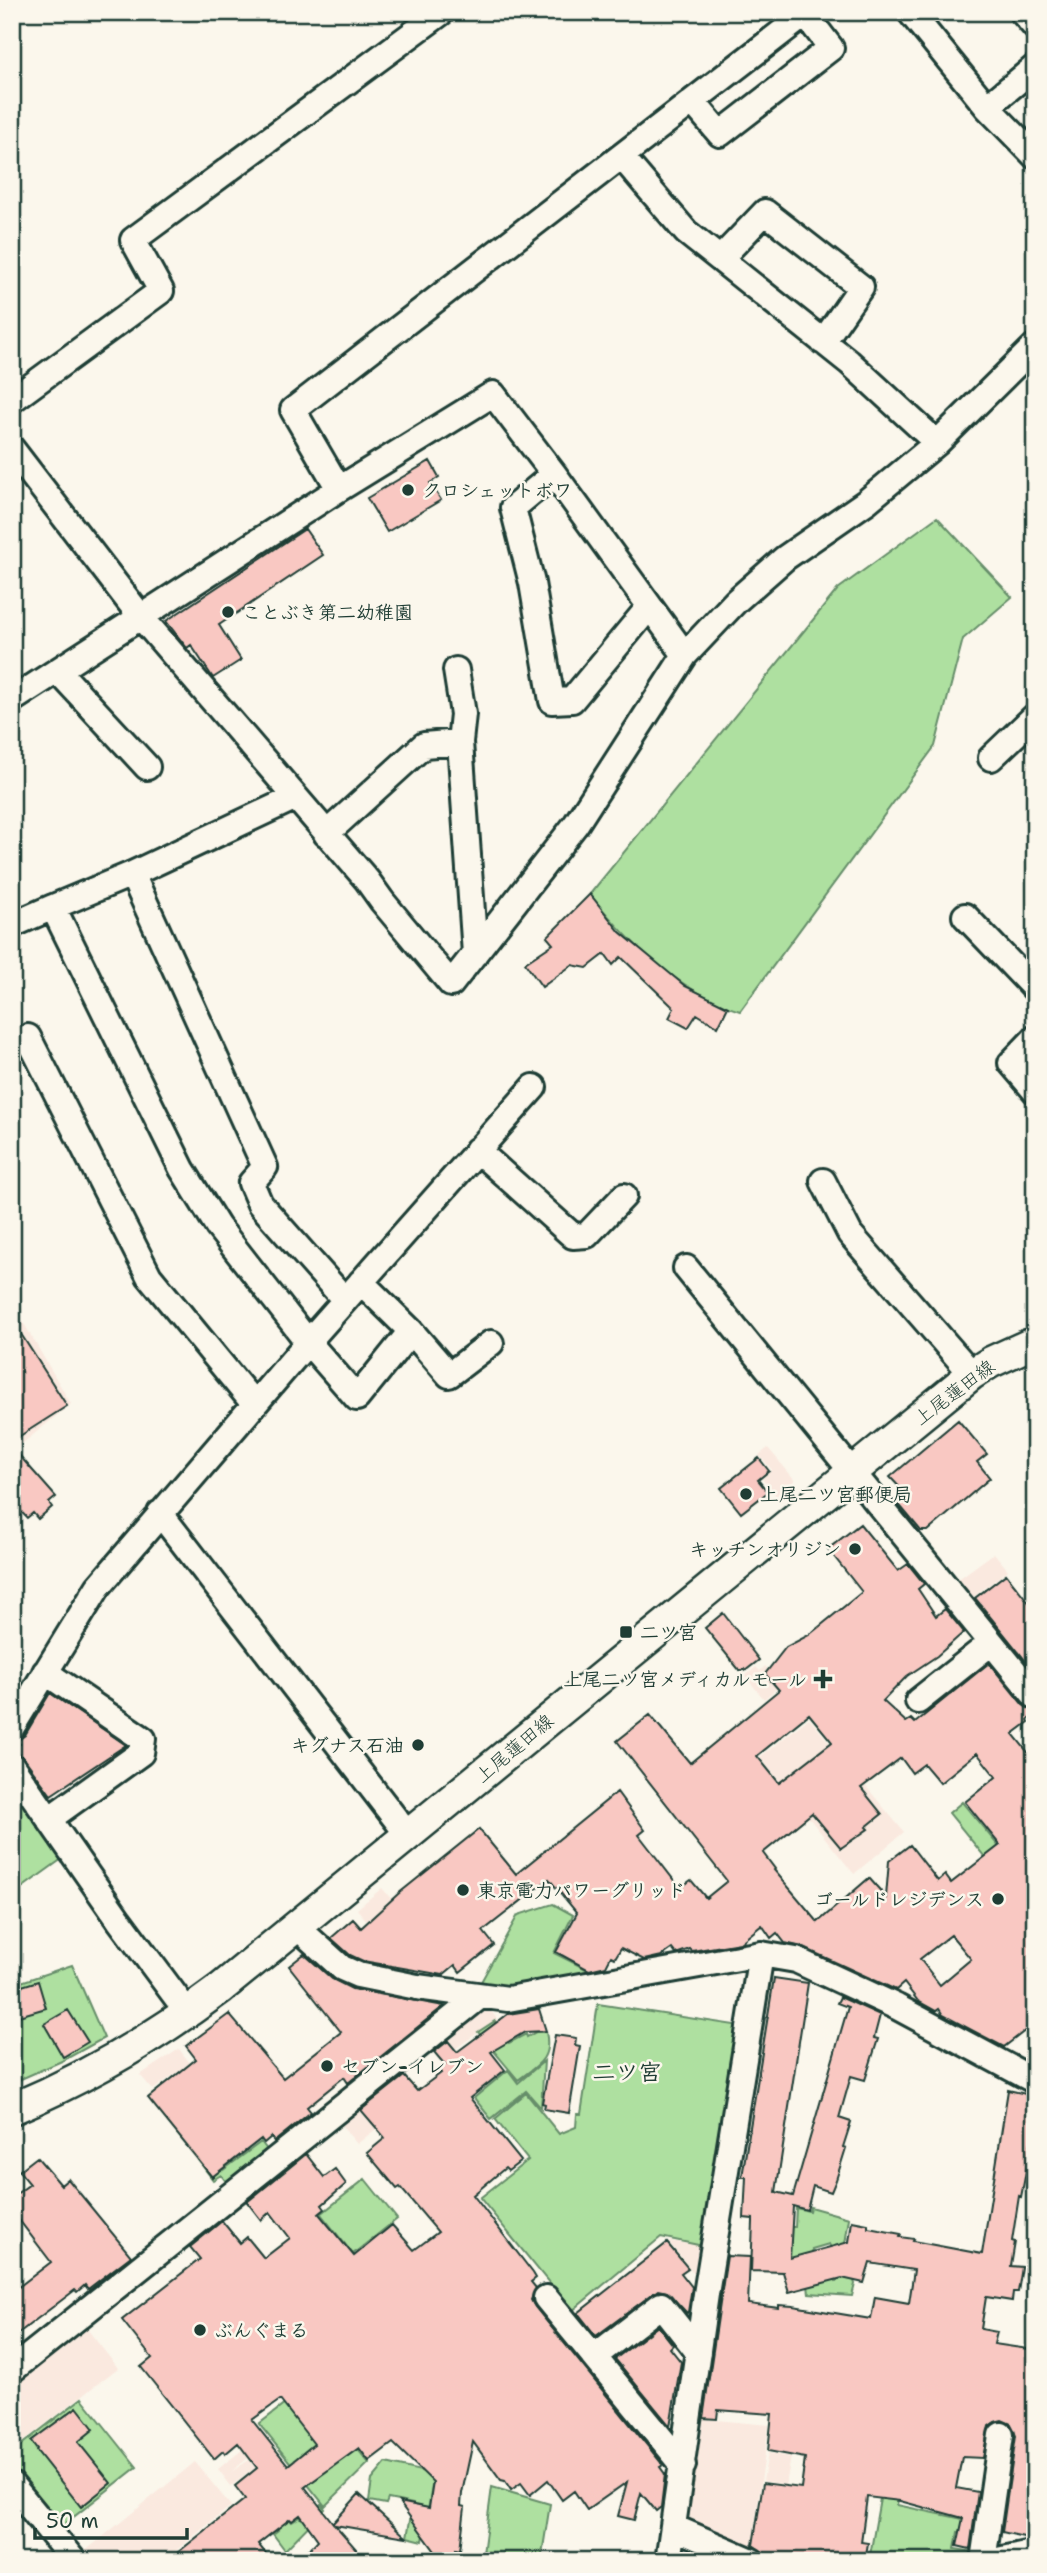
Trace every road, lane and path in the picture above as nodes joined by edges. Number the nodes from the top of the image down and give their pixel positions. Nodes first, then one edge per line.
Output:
1 (442, 12) edge
2 (910, 12) edge
3 (1022, 12) edge
4 (806, 13) edge
5 (1035, 27) edge
6 (1035, 67) edge
7 (693, 102) junction
8 (987, 107) junction
9 (622, 156) junction
10 (1035, 156) edge
11 (720, 259) junction
12 (823, 342) junction
13 (1035, 346) edge
14 (12, 400) edge
15 (937, 443) junction
16 (12, 449) edge
17 (554, 474) junction
18 (339, 489) junction
19 (649, 607) junction
20 (141, 617) junction
21 (685, 655) junction
22 (456, 670) dead end
23 (58, 671) junction
24 (12, 700) edge
25 (1035, 716) edge
26 (460, 742) junction
27 (991, 758) dead end
28 (147, 767) dead end
29 (294, 798) junction
30 (326, 834) junction
31 (132, 874) junction
32 (53, 907) junction
33 (965, 916) dead end
34 (12, 925) edge
35 (475, 954) junction
36 (1035, 989) edge
37 (1035, 1038) edge
38 (12, 1044) edge
39 (534, 1087) dead end
40 (1035, 1091) edge
41 (477, 1150) junction
42 (823, 1181) dead end
43 (624, 1196) dead end
44 (686, 1268) dead end
45 (353, 1291) junction
46 (411, 1331) junction
47 (308, 1342) junction
48 (1035, 1342) edge
49 (491, 1343) dead end
50 (972, 1374) junction
51 (254, 1404) junction
52 (852, 1472) junction
53 (160, 1513) junction
54 (991, 1643) junction
55 (45, 1672) junction
56 (1035, 1696) edge
57 (918, 1700) dead end
58 (12, 1727) edge
59 (12, 1766) edge
60 (49, 1819) junction
61 (408, 1835) junction
62 (297, 1927) junction
63 (761, 1954) junction
64 (479, 1997) junction
65 (188, 2013) junction
66 (1035, 2081) edge
67 (12, 2109) edge
68 (546, 2298) dead end
69 (698, 2352) junction
70 (595, 2356) junction
71 (12, 2370) edge
72 (1001, 2435) dead end
73 (683, 2465) junction
74 (12, 2485) edge
75 (673, 2527) junction
76 (1035, 2552) edge
77 (748, 2560) edge
78 (74, 2561) edge
79 (668, 2561) edge
80 (983, 2561) edge
81 (993, 2561) edge

1 - 14 street
2 - 8 street
3 - 5 street
4 - 7 street
4 - 7 street
6 - 8 street
7 - 9 street
8 - 10 street
9 - 11 street
9 - 18 street
11 - 12 street
11 - 12 street
12 - 15 street
13 - 15 street
15 - 21 street
16 - 20 street
17 - 18 street
17 - 19 street
17 - 19 street
18 - 20 street
19 - 21 street
20 - 23 street
20 - 29 street
21 - 35 street
22 - 26 street
23 - 24 street
23 - 28 street
25 - 27 street
26 - 30 street
26 - 35 street
29 - 30 street
29 - 31 street
30 - 35 street
31 - 32 street
31 - 45 street
32 - 34 street
32 - 47 street
33 - 36 street
37 - 40 street
38 - 51 street
39 - 41 street
41 - 43 street
41 - 45 street
42 - 50 street
44 - 52 street
45 - 46 street
45 - 47 street
46 - 47 street
46 - 49 street
47 - 51 street
48 - 50 main road, 上尾蓮田線
50 - 52 main road, 上尾蓮田線
51 - 53 street
52 - 54 street
52 - 61 main road, 上尾蓮田線
53 - 55 street
53 - 61 street
54 - 56 street
54 - 57 street
55 - 58 street
55 - 60 street
59 - 60 street
60 - 65 street
61 - 62 main road, 上尾蓮田線
62 - 64 street
62 - 65 main road, 上尾蓮田線
63 - 64 street
63 - 66 street
63 - 69 street
64 - 71 street
65 - 67 main road, 上尾蓮田線
68 - 70 street
69 - 70 street
69 - 73 street
70 - 73 street
72 - 80 street
73 - 75 street
74 - 78 street
75 - 77 street
75 - 79 street
76 - 81 street

